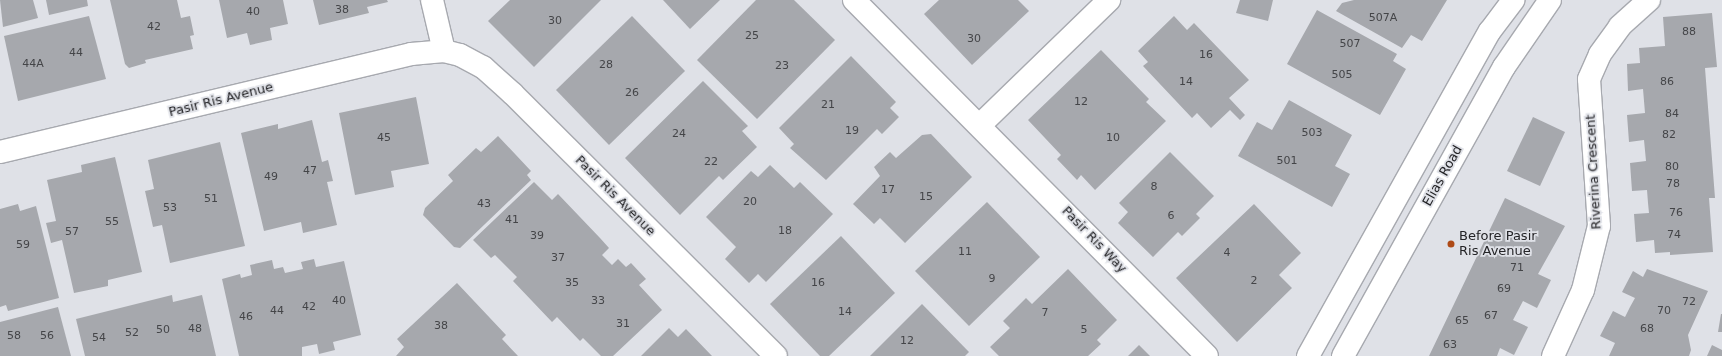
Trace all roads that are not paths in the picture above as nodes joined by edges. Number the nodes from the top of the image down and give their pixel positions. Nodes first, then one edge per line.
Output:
1 (432, 0) edge
2 (854, 0) edge
3 (1109, 0) edge
4 (1513, 0) edge
5 (1550, 0) edge
6 (1648, 0) edge
7 (444, 51) junction
8 (980, 125) junction
9 (0, 152) edge
10 (776, 356) edge
11 (1207, 356) edge
12 (1308, 356) edge
13 (1343, 356) edge
14 (1553, 356) edge

1 - 7 street
2 - 8 street, Pasir Ris Way
3 - 8 street
4 - 12 street
5 - 13 street, Elias Road
6 - 14 street, Riverina Crescent
7 - 9 street, Pasir Ris Avenue
7 - 10 street, Pasir Ris Avenue
8 - 11 street, Pasir Ris Way

